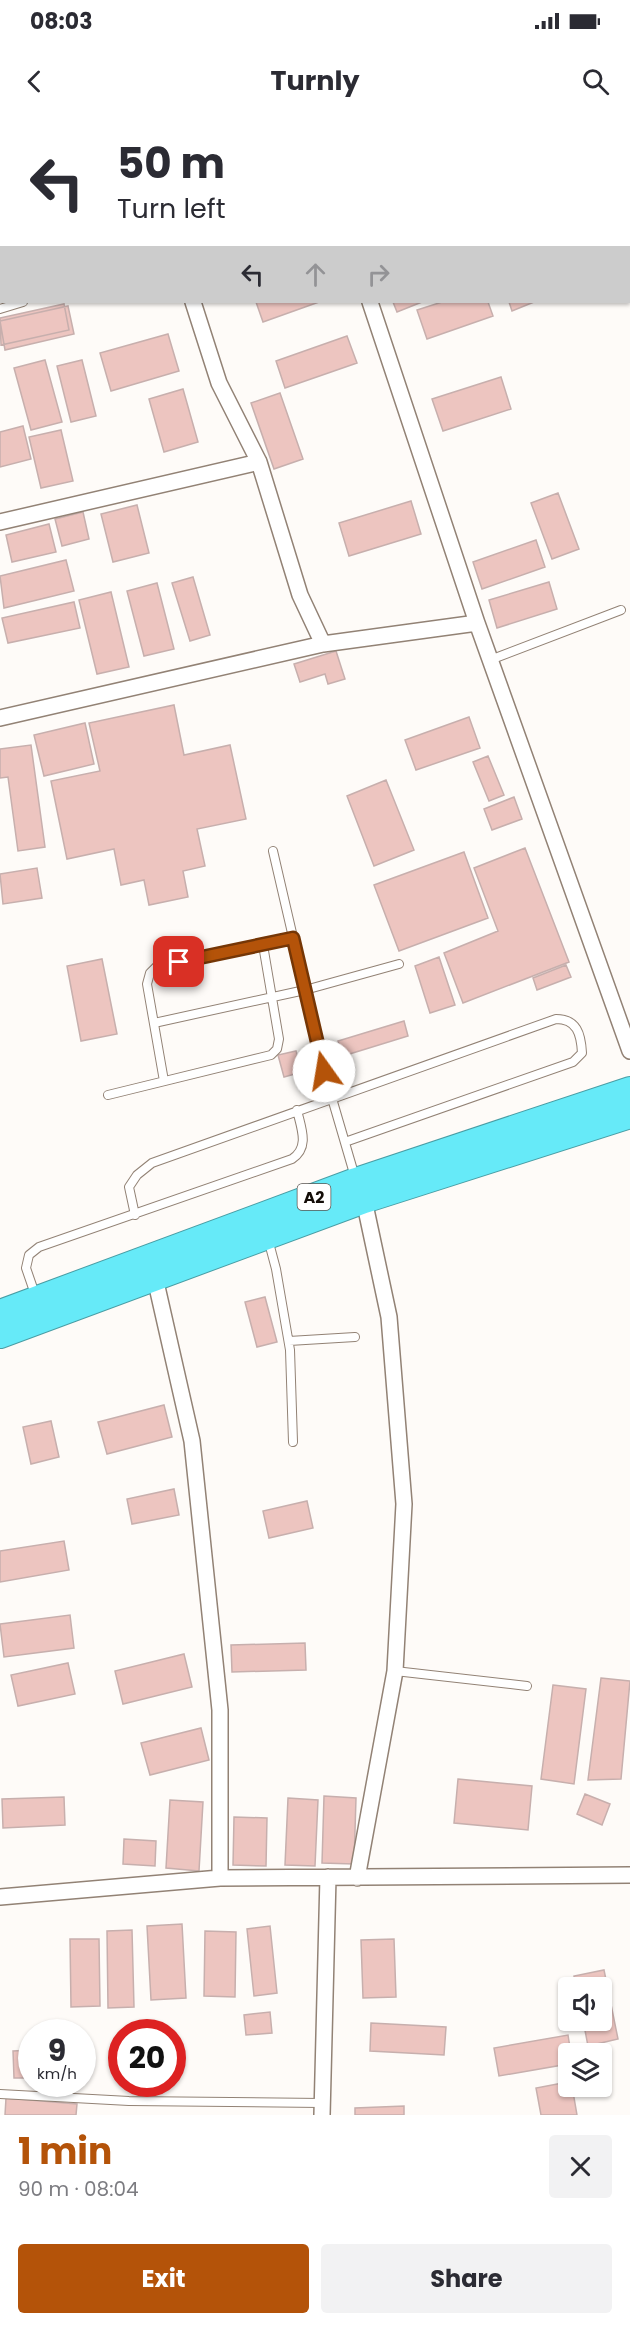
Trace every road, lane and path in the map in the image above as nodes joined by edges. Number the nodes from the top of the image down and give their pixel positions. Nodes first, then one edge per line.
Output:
1 (20, 303) edge
2 (193, 303) edge
3 (370, 303) edge
4 (0, 309) edge
5 (259, 462) junction
6 (0, 522) edge
7 (621, 610) dead end
8 (477, 623) junction
9 (323, 644) junction
10 (490, 660) junction
11 (0, 716) edge
12 (273, 851) dead end
13 (293, 938) junction
14 (263, 945) junction
15 (399, 964) dead end
16 (305, 990) junction
17 (272, 998) junction
18 (154, 1023) junction
19 (630, 1051) edge
20 (164, 1081) junction
21 (630, 1090) edge
22 (108, 1095) dead end
23 (332, 1097) junction
24 (297, 1110) junction
25 (630, 1115) edge
26 (345, 1142) junction
27 (360, 1191) junction
28 (135, 1215) junction
29 (267, 1235) junction
30 (155, 1278) junction
31 (37, 1300) junction
32 (0, 1313) edge
33 (0, 1335) edge
34 (355, 1337) dead end
35 (289, 1341) junction
36 (292, 1442) dead end
37 (395, 1671) junction
38 (527, 1686) dead end
39 (630, 1875) edge
40 (328, 1877) junction
41 (220, 1878) junction
42 (357, 1878) junction
43 (0, 1897) edge
44 (0, 2094) edge
45 (322, 2109) edge

1 - 4 lane
2 - 5 street
3 - 8 street
5 - 6 street
5 - 9 street
7 - 10 lane
8 - 9 street
8 - 10 street
9 - 11 street
10 - 19 street
12 - 13 lane
13 - 14 lane
13 - 16 lane
14 - 17 lane
14 - 18 lane
15 - 16 lane
16 - 17 lane
16 - 23 lane
17 - 18 lane
17 - 20 lane
18 - 20 lane
20 - 22 lane
21 - 27 highway, A2
23 - 24 lane
23 - 26 lane
23 - 26 lane
24 - 28 lane
24 - 28 lane
25 - 27 highway, A2
26 - 27 lane
27 - 29 highway, A2
27 - 31 highway, A2
27 - 37 street
28 - 31 lane
29 - 30 highway, A2
29 - 35 lane
30 - 33 highway, A2
30 - 41 street
31 - 32 highway, A2
34 - 35 lane
35 - 36 lane
37 - 38 lane
37 - 42 street
39 - 42 street
40 - 41 street
40 - 42 street
40 - 45 street
41 - 43 street
44 - 45 lane

